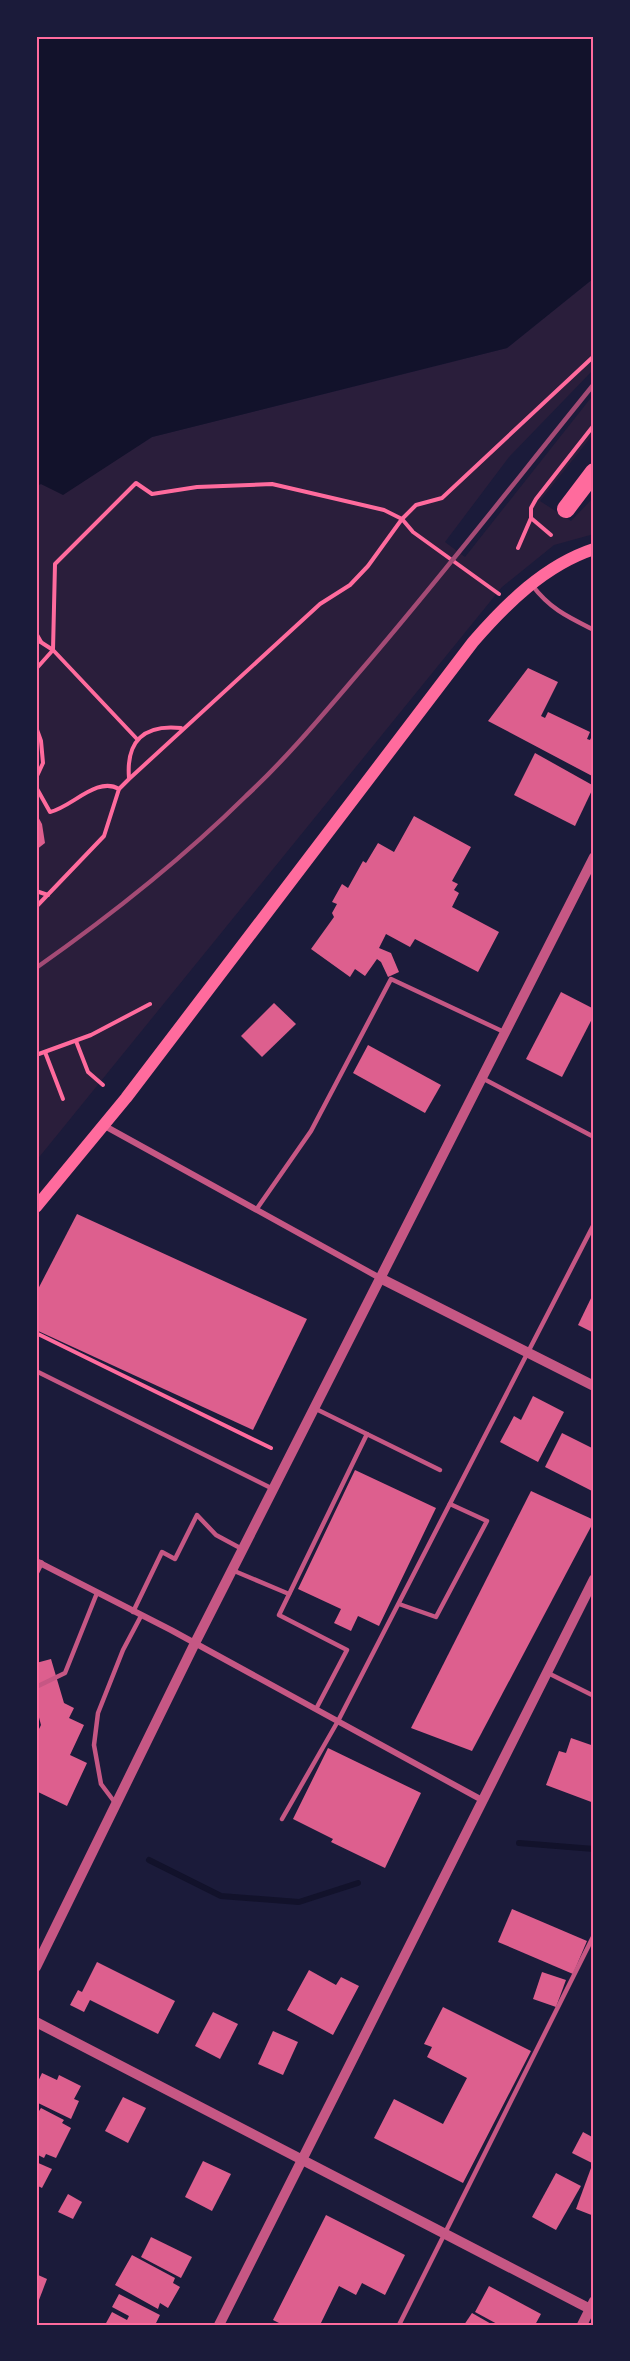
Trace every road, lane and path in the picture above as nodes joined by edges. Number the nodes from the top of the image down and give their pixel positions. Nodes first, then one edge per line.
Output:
1 (594, 356) edge
2 (594, 425) edge
3 (594, 472) edge
4 (566, 509) dead end
5 (531, 518) junction
6 (402, 519) junction
7 (551, 535) dead end
8 (518, 548) dead end
9 (594, 549) edge
10 (489, 585) dead end
11 (532, 585) junction
12 (594, 630) edge
13 (36, 633) edge
14 (36, 639) edge
15 (42, 643) junction
16 (53, 650) junction
17 (36, 669) edge
18 (36, 727) edge
19 (182, 728) junction
20 (137, 739) junction
21 (129, 779) junction
22 (119, 789) junction
23 (594, 857) edge
24 (36, 891) edge
25 (48, 895) junction
26 (36, 907) edge
27 (150, 1004) dead end
28 (505, 1032) junction
29 (76, 1041) junction
30 (45, 1052) junction
31 (36, 1055) edge
32 (482, 1078) junction
33 (103, 1084) dead end
34 (63, 1099) dead end
35 (103, 1125) junction
36 (594, 1137) edge
37 (36, 1207) edge
38 (256, 1210) junction
39 (594, 1224) edge
40 (380, 1278) junction
41 (36, 1333) edge
42 (528, 1353) junction
43 (36, 1371) edge
44 (594, 1386) edge
45 (314, 1408) junction
46 (366, 1434) junction
47 (271, 1448) dead end
48 (440, 1470) dead end
49 (273, 1489) junction
50 (450, 1504) junction
51 (242, 1550) junction
52 (39, 1562) edge
53 (232, 1570) junction
54 (36, 1573) edge
55 (594, 1579) edge
56 (97, 1593) junction
57 (289, 1594) junction
58 (399, 1604) junction
59 (133, 1612) junction
60 (141, 1616) junction
61 (194, 1645) junction
62 (546, 1672) junction
63 (36, 1687) edge
64 (594, 1696) edge
65 (316, 1709) junction
66 (338, 1721) junction
67 (482, 1800) junction
68 (116, 1804) junction
69 (282, 1820) dead end
70 (594, 1935) edge
71 (36, 1967) edge
72 (36, 2022) edge
73 (301, 2160) junction
74 (445, 2234) junction
75 (593, 2307) edge
76 (220, 2325) edge
77 (399, 2325) edge
78 (582, 2325) edge

1 - 6 path
2 - 5 path
3 - 4 highway
5 - 7 path
5 - 8 path
6 - 10 path
6 - 16 path
6 - 19 path
9 - 11 main road
11 - 12 lane
11 - 35 main road
13 - 15 path
14 - 15 path
15 - 16 path
16 - 17 path
16 - 20 path
18 - 22 path
19 - 20 path
19 - 21 path
20 - 21 path
21 - 22 path
22 - 25 path
23 - 28 street
24 - 25 path
25 - 26 path
27 - 29 path
28 - 32 street
28 - 38 lane
29 - 30 path
29 - 33 path
30 - 31 path
30 - 34 path
32 - 36 lane
32 - 40 street
35 - 37 main road
35 - 38 street
38 - 40 street
39 - 42 lane
40 - 42 street
40 - 45 street
41 - 47 path
42 - 44 street
42 - 50 lane
43 - 49 lane
45 - 46 lane
45 - 49 street
46 - 48 lane
46 - 57 lane
49 - 51 street
50 - 58 lane
50 - 58 lane
51 - 53 street
51 - 59 lane
52 - 54 street
52 - 56 street
53 - 57 lane
53 - 61 street
55 - 62 street
56 - 59 street
56 - 63 lane
57 - 65 lane
58 - 66 lane
59 - 60 street
60 - 61 street
60 - 68 lane
61 - 65 street
61 - 68 street
62 - 64 lane
62 - 67 street
65 - 66 street
66 - 67 street
66 - 69 lane
67 - 73 street
68 - 71 street
70 - 74 lane
72 - 73 street
73 - 74 street
73 - 76 street
74 - 75 street
74 - 77 lane
75 - 78 street

